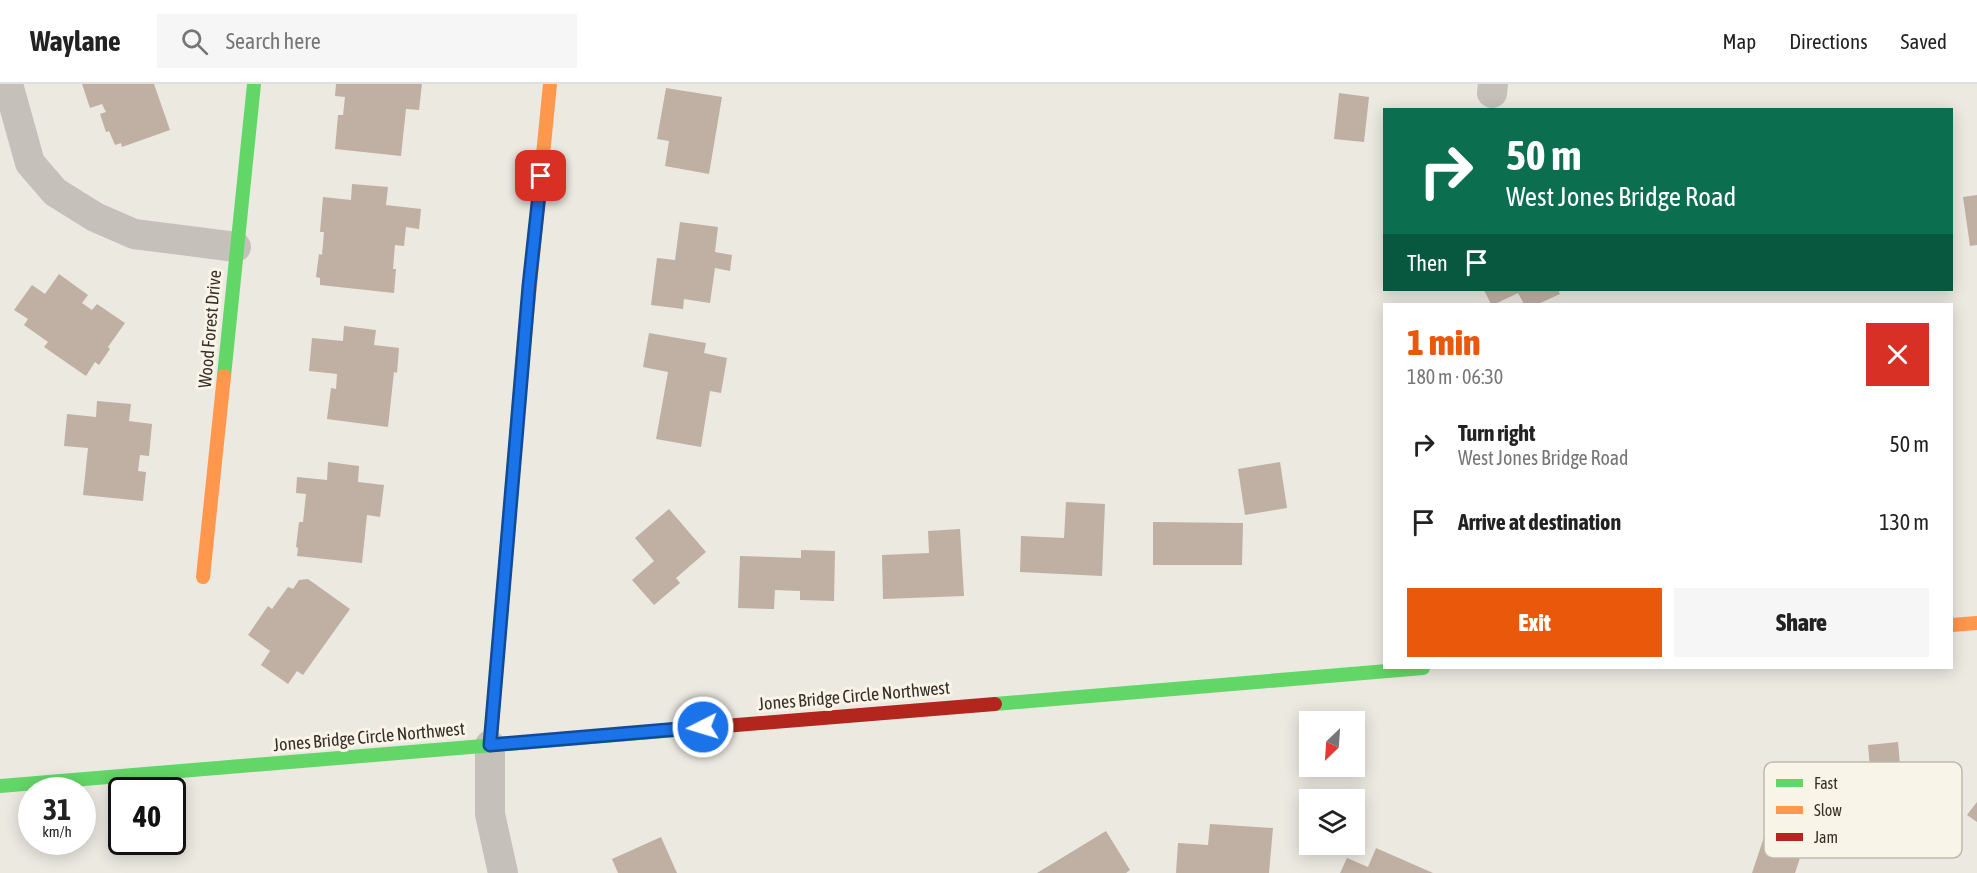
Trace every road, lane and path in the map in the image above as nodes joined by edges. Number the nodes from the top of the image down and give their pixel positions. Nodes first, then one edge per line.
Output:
1 (8, 84) edge
2 (254, 84) edge
3 (550, 84) edge
4 (236, 247) junction
5 (203, 577) dead end
6 (1977, 623) edge
7 (1953, 625) edge
8 (1411, 669) edge
9 (490, 745) junction
10 (0, 786) edge
11 (503, 873) edge

1 - 4 street
2 - 4 street, Wood Forest Drive
3 - 9 street
4 - 5 street, Wood Forest Drive
6 - 7 street
8 - 9 street, Jones Bridge Circle Northwest
9 - 10 street, Jones Bridge Circle Northwest
9 - 11 street

